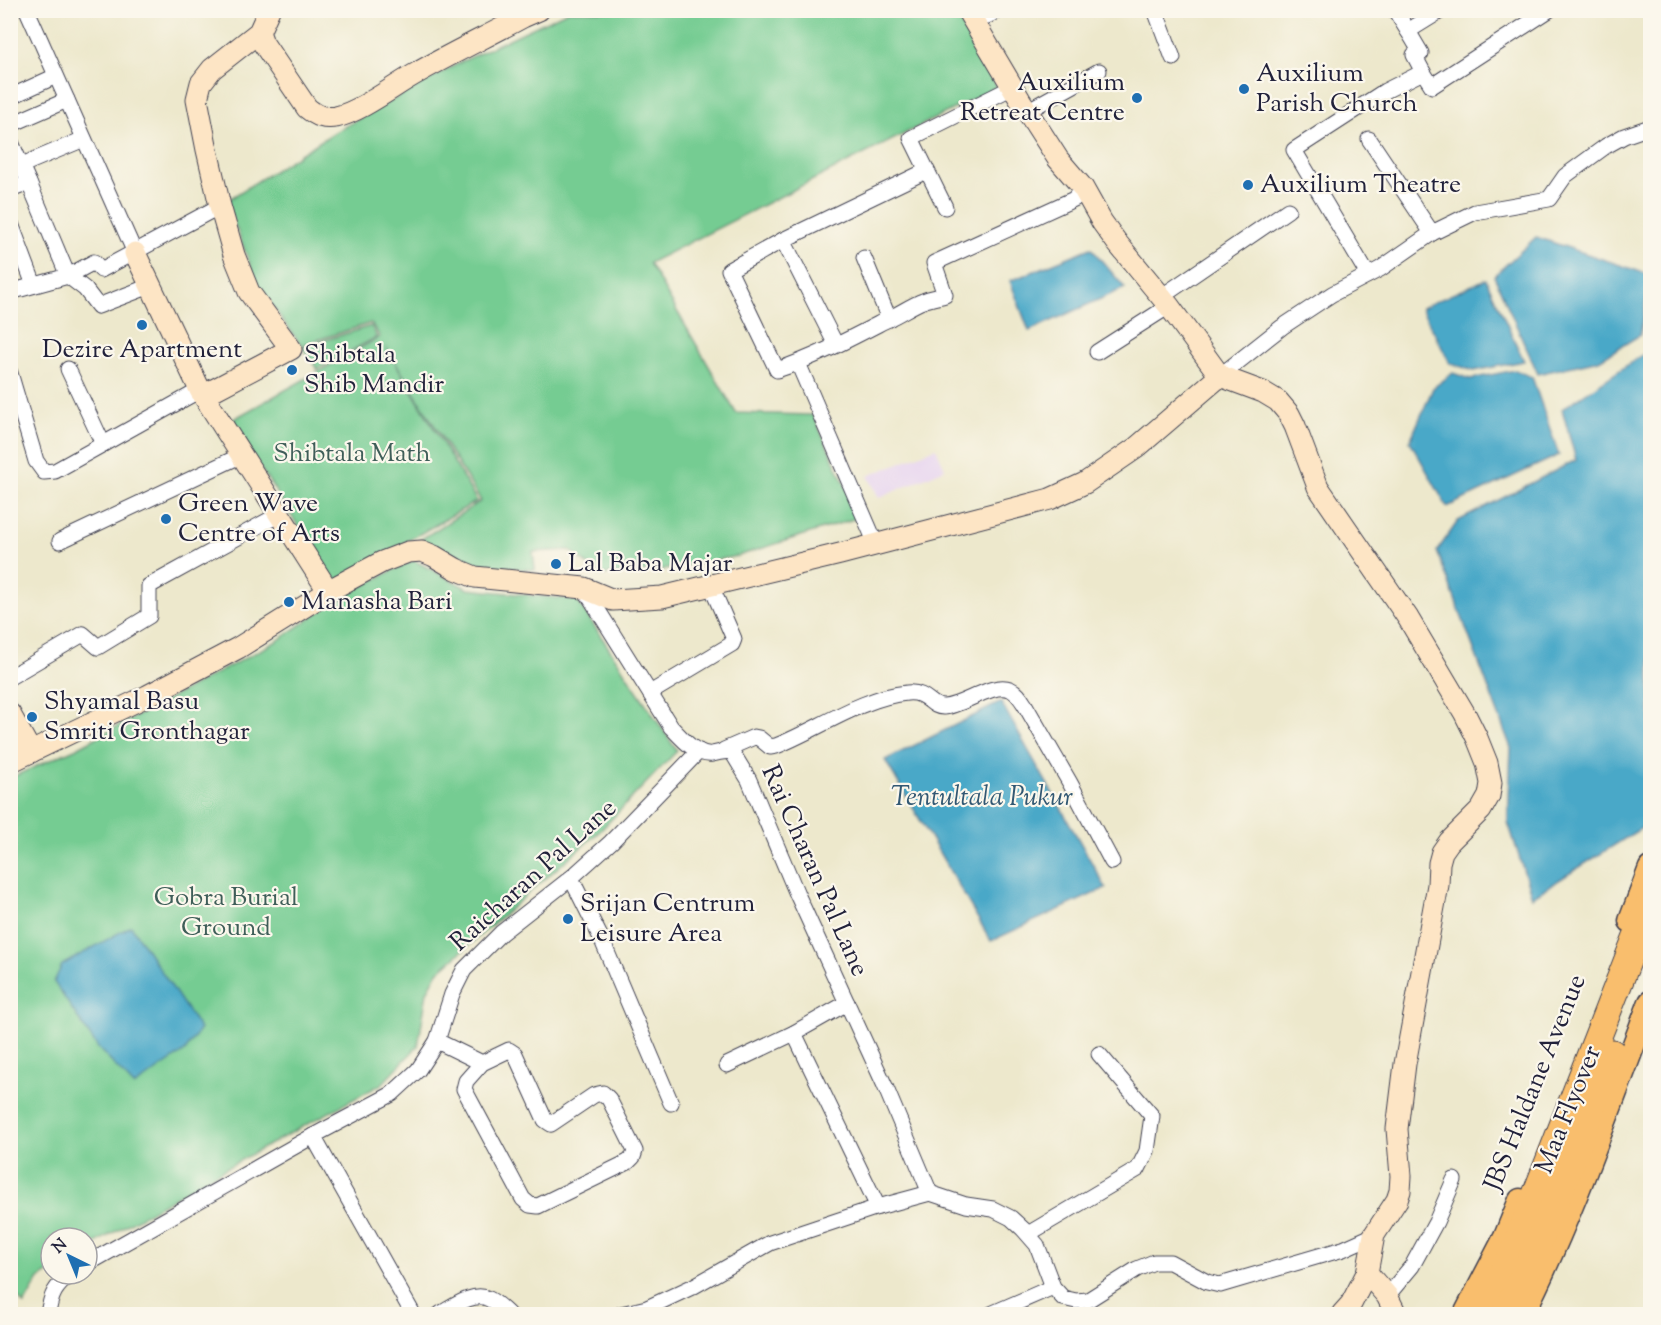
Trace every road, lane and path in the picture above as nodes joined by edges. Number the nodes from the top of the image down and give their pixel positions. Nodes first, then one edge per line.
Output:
1 (27, 10) edge
2 (269, 10) edge
3 (539, 10) edge
4 (1000, 10) edge
5 (1155, 10) edge
6 (1395, 10) edge
7 (1442, 10) edge
8 (1549, 10) edge
9 (970, 16) edge
10 (259, 32) junction
11 (1408, 32) junction
12 (1173, 58) dead end
13 (1099, 71) dead end
14 (1423, 72) junction
15 (56, 76) junction
16 (1012, 87) junction
17 (10, 97) edge
18 (67, 100) junction
19 (1027, 111) junction
20 (10, 125) edge
21 (1650, 127) edge
22 (84, 139) junction
23 (1369, 139) dead end
24 (10, 140) edge
25 (22, 165) junction
26 (926, 171) junction
27 (29, 183) junction
28 (1083, 188) junction
29 (10, 189) edge
30 (220, 207) junction
31 (945, 207) dead end
32 (1288, 210) dead end
33 (10, 221) edge
34 (1432, 233) junction
35 (783, 240) junction
36 (135, 253) junction
37 (864, 258) dead end
38 (1368, 275) junction
39 (68, 276) junction
40 (34, 285) junction
41 (150, 286) junction
42 (10, 292) edge
43 (1165, 302) junction
44 (889, 319) junction
45 (836, 345) junction
46 (1097, 352) dead end
47 (798, 363) junction
48 (68, 369) dead end
49 (10, 373) edge
50 (1220, 376) junction
51 (202, 392) junction
52 (103, 444) junction
53 (242, 455) junction
54 (280, 514) junction
55 (60, 541) dead end
56 (876, 544) junction
57 (711, 586) junction
58 (584, 588) junction
59 (328, 592) junction
60 (10, 677) edge
61 (650, 693) junction
62 (10, 714) edge
63 (724, 750) junction
64 (699, 751) junction
65 (31, 752) junction
66 (10, 762) edge
67 (1112, 862) dead end
68 (1650, 868) edge
69 (571, 878) junction
70 (1650, 903) edge
71 (1650, 954) edge
72 (1650, 1002) edge
73 (847, 1003) junction
74 (794, 1033) junction
75 (437, 1041) junction
76 (1099, 1053) dead end
77 (482, 1064) junction
78 (727, 1065) dead end
79 (671, 1103) dead end
80 (313, 1136) junction
81 (1454, 1180) dead end
82 (930, 1193) junction
83 (879, 1207) junction
84 (1028, 1234) junction
85 (1374, 1235) junction
86 (99, 1257) edge
87 (1367, 1273) junction
88 (58, 1286) edge
89 (1053, 1287) junction
90 (1391, 1305) edge
91 (648, 1311) edge
92 (49, 1314) edge
93 (413, 1314) edge
94 (440, 1314) edge
95 (508, 1314) edge
96 (621, 1314) edge
97 (991, 1314) edge
98 (1342, 1314) edge
99 (1465, 1314) edge
100 (1481, 1314) edge
101 (1505, 1314) edge
102 (1523, 1314) edge

1 - 15 street
2 - 10 street
3 - 10 street
4 - 9 street
5 - 12 street
6 - 11 street
7 - 11 street
8 - 14 street
9 - 16 street
10 - 30 street
11 - 14 street
13 - 19 street
14 - 38 street
15 - 17 street
15 - 18 street
16 - 19 street
16 - 26 street
18 - 20 street
18 - 22 street
19 - 28 street
21 - 34 street
22 - 25 street
22 - 36 street
23 - 34 street
24 - 25 street
25 - 27 street
26 - 31 street
26 - 35 street
27 - 29 street
27 - 39 street
28 - 43 street
28 - 44 street
30 - 36 street
30 - 51 street
32 - 43 street
33 - 40 street
34 - 38 street
35 - 45 street
35 - 47 street
36 - 39 street
36 - 41 street
37 - 44 street
38 - 50 street
39 - 40 street
39 - 41 street
40 - 42 street
41 - 51 street
43 - 46 street
43 - 50 street
44 - 45 street
45 - 47 street
47 - 56 street
48 - 52 street
49 - 52 street
50 - 56 street
50 - 85 street
51 - 52 street
51 - 53 street
53 - 54 street
53 - 55 street
54 - 59 street
54 - 60 street
56 - 57 street
57 - 58 street
57 - 61 street
58 - 59 street
58 - 61 street
59 - 65 street
61 - 64 street
62 - 65 street
63 - 64 street, Rai Charan Pal Lane
63 - 67 street
63 - 73 street, Rai Charan Pal Lane
64 - 69 street, Raicharan Pal Lane
65 - 66 street
68 - 99 main road, JBS Haldane Avenue
69 - 75 street, Raicharan Pal Lane
69 - 79 street
70 - 100 highway, Maa Flyover
71 - 101 highway, Maa Flyover
72 - 102 main road
73 - 74 street
73 - 82 street, Rai Charan Pal Lane
74 - 78 street
74 - 83 street
75 - 77 street
75 - 80 street, Raicharan Pal Lane
76 - 84 street
77 - 77 street
80 - 86 street, Raicharan Pal Lane
80 - 93 street
81 - 90 street
82 - 83 street
82 - 84 street
83 - 91 street
84 - 89 street
85 - 87 street
85 - 89 street
87 - 90 street
87 - 98 street
88 - 92 street
89 - 97 street
91 - 96 street
94 - 95 street

